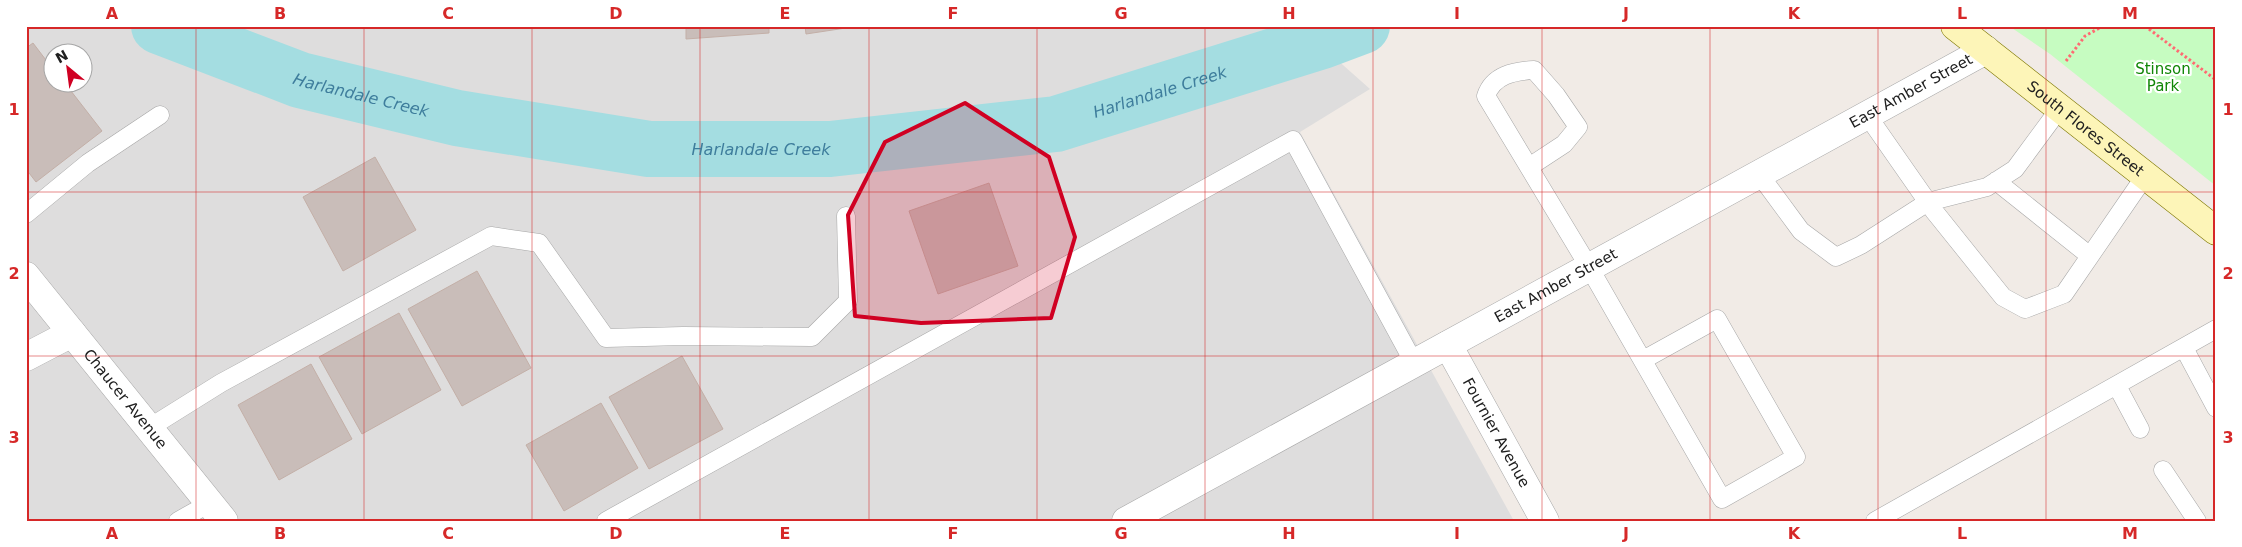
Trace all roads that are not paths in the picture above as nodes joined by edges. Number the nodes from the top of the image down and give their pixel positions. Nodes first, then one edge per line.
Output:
1 (1955, 26) edge
2 (1986, 50) junction
3 (2060, 108) junction
4 (160, 115) dead end
5 (1868, 115) junction
6 (1528, 167) junction
7 (1759, 174) junction
8 (2145, 176) junction
9 (1996, 181) junction
10 (1928, 202) junction
11 (26, 214) edge
12 (846, 216) dead end
13 (2216, 231) edge
14 (2090, 256) junction
15 (1590, 267) junction
16 (26, 276) edge
17 (2216, 330) edge
18 (72, 332) junction
19 (1448, 345) junction
20 (2184, 348) junction
21 (26, 357) edge
22 (1643, 360) junction
23 (1414, 363) junction
24 (2117, 386) junction
25 (2216, 408) edge
26 (149, 428) junction
27 (2140, 429) dead end
28 (2163, 470) dead end
29 (217, 512) edge
30 (178, 521) edge
31 (606, 521) edge
32 (1126, 521) edge
33 (1545, 521) edge
34 (1875, 521) edge
35 (2196, 521) edge

1 - 2 main road, South Flores Street
2 - 3 main road, South Flores Street
2 - 5 street, East Amber Street
3 - 8 main road, South Flores Street
3 - 9 lane
4 - 11 lane
5 - 7 street, East Amber Street
5 - 10 lane
6 - 6 lane
6 - 15 lane
7 - 10 lane
7 - 15 street, East Amber Street
8 - 13 main road, South Flores Street
8 - 14 lane
9 - 10 lane
9 - 14 lane
10 - 14 lane
12 - 26 lane
15 - 19 street, East Amber Street
15 - 22 lane
16 - 18 street, Chaucer Avenue
17 - 20 lane
18 - 21 street
18 - 26 street, Chaucer Avenue
19 - 23 street, East Amber Street
19 - 33 street, Fournier Avenue
20 - 24 lane
20 - 25 lane
22 - 22 lane
23 - 31 lane
23 - 32 street, East Amber Street
24 - 27 lane
24 - 34 lane
26 - 29 street, Chaucer Avenue
28 - 35 lane
29 - 30 lane

